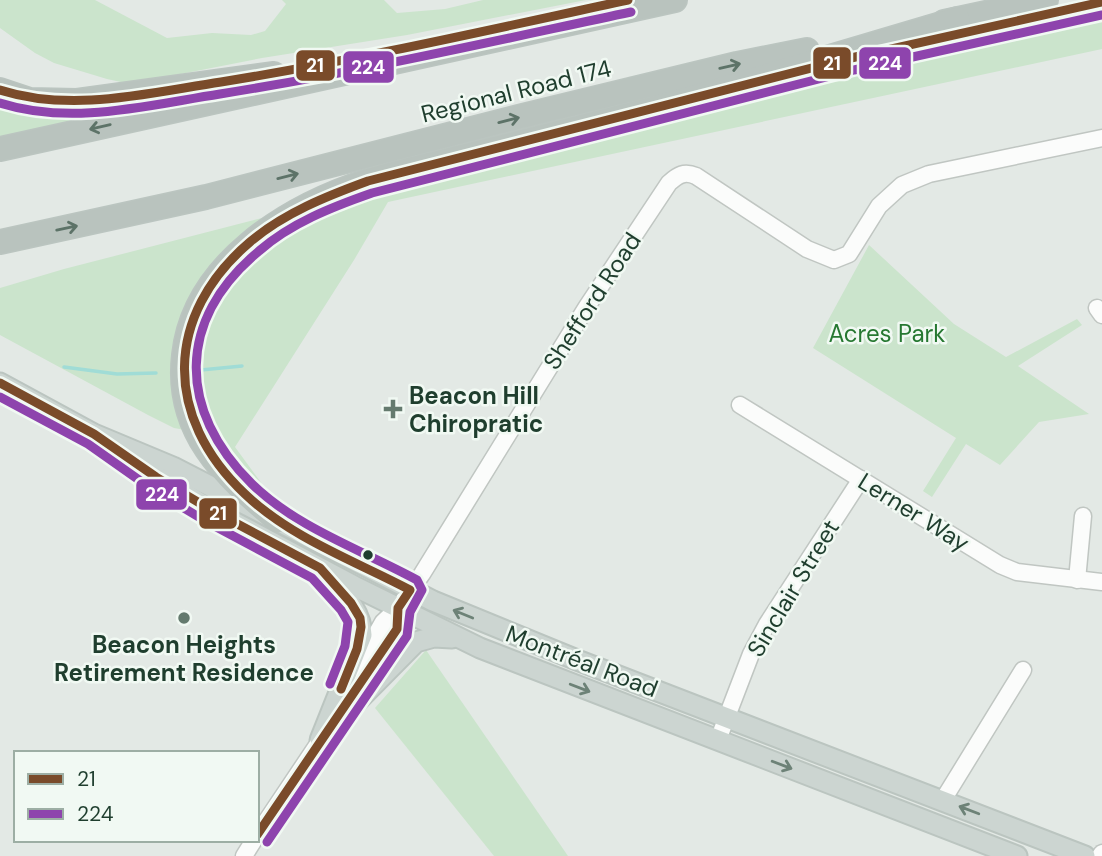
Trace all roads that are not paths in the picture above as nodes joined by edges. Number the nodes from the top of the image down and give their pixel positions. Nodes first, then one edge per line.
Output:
1 (675, 0) edge
2 (1046, 0) edge
3 (958, 19) junction
4 (460, 47) junction
5 (0, 90) edge
6 (1102, 138) edge
7 (0, 149) edge
8 (0, 242) edge
9 (0, 383) edge
10 (740, 405) dead end
11 (94, 434) junction
12 (861, 479) junction
13 (1083, 516) dead end
14 (278, 521) junction
15 (320, 568) junction
16 (1077, 580) junction
17 (1102, 582) edge
18 (410, 590) junction
19 (398, 608) junction
20 (461, 639) junction
21 (1023, 670) dead end
22 (726, 717) junction
23 (320, 740) junction
24 (718, 740) junction
25 (943, 800) junction
26 (259, 832) edge
27 (1017, 856) edge
28 (1085, 856) edge

1 - 4 highway
2 - 3 highway, Regional Road 174
8 -> 3 highway, Regional Road 174
3 - 14 highway
4 - 5 highway
4 -> 7 highway
6 - 18 street, Shefford Road
9 - 11 main road, Montréal Road
10 - 12 street, Lerner Way
11 - 14 main road, Montréal Road
11 - 15 main road, Montréal Road
12 - 16 street, Lerner Way
12 - 22 street, Sinclair Street
13 - 16 street
14 - 18 main road, Montréal Road
15 - 19 main road, Montréal Road
15 - 23 main road
16 - 17 street, Lerner Way
18 - 19 street, Shefford Road
22 -> 18 main road, Montréal Road
19 - 20 main road, Montréal Road
19 - 23 street, Shefford Road
20 - 23 main road
20 -> 24 main road, Montréal Road
21 - 25 street
22 - 24 street, Sinclair Street
22 - 25 main road, Montréal Road
23 - 26 street, Shefford Road
24 -> 27 main road, Montréal Road
28 -> 25 main road, Montréal Road

